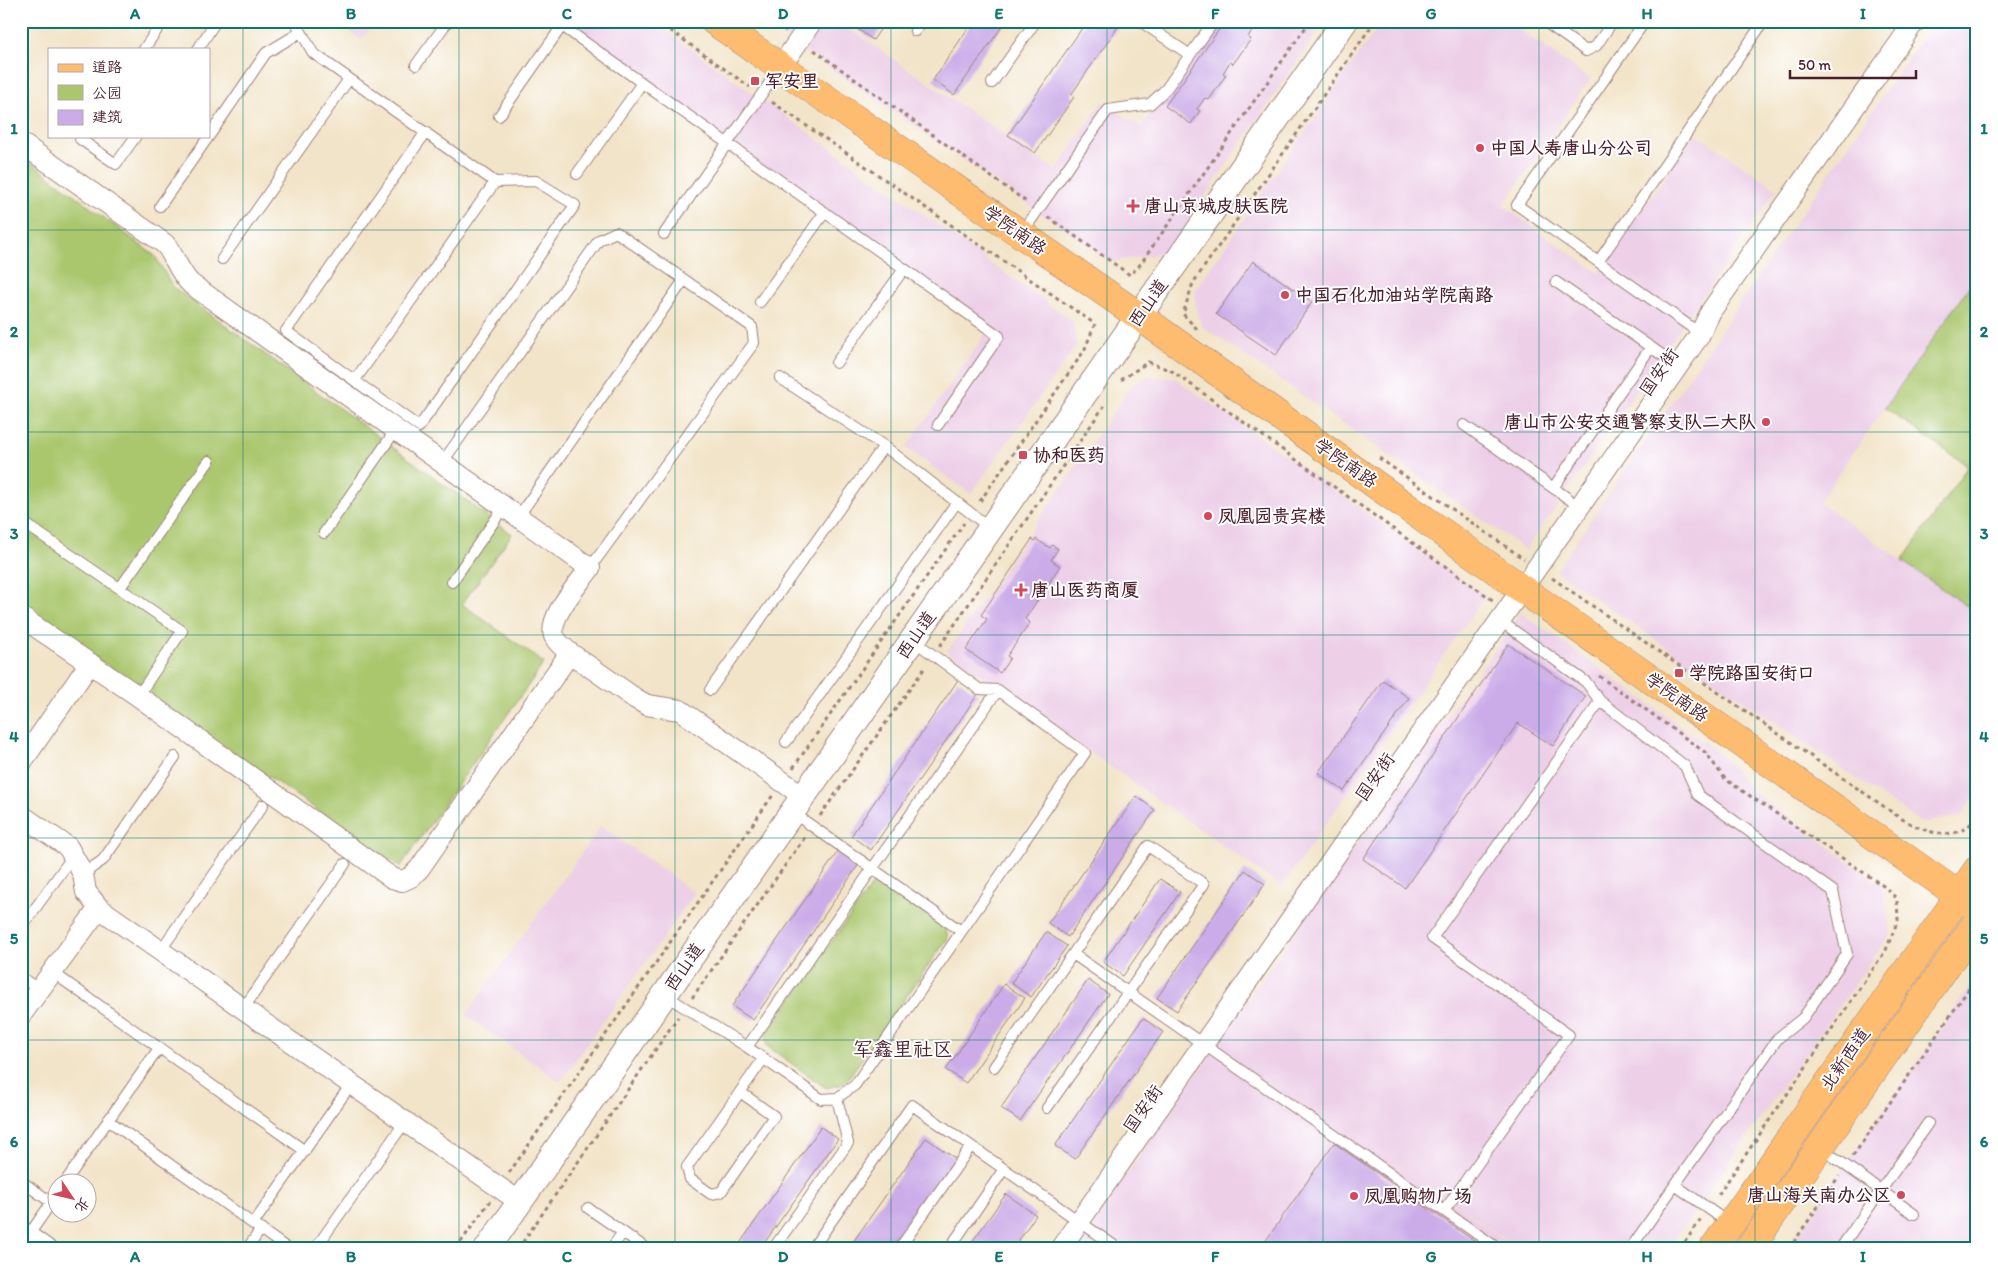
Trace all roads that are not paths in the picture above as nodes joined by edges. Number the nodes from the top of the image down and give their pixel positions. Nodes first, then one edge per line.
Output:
1 (163, 21) edge
2 (216, 21) edge
3 (295, 21) edge
4 (448, 21) edge
5 (714, 21) edge
6 (812, 21) edge
7 (922, 21) edge
8 (1036, 21) edge
9 (1214, 21) edge
10 (1345, 21) edge
11 (1544, 21) edge
12 (1613, 21) edge
13 (1645, 21) edge
14 (1764, 21) edge
15 (1915, 21) edge
16 (1146, 23) edge
17 (559, 24) edge
18 (915, 31) dead end
19 (302, 32) junction
20 (145, 48) edge
21 (199, 48) edge
22 (1190, 55) junction
23 (416, 64) dead end
24 (780, 68) junction
25 (349, 79) junction
26 (642, 83) junction
27 (992, 83) dead end
28 (499, 116) dead end
29 (426, 132) junction
30 (210, 135) edge
31 (81, 138) edge
32 (135, 138) edge
33 (208, 138) edge
34 (21, 143) edge
35 (728, 143) junction
36 (577, 174) dead end
37 (495, 182) junction
38 (160, 206) dead end
39 (824, 212) junction
40 (664, 234) dead end
41 (1021, 234) junction
42 (222, 259) dead end
43 (1598, 262) junction
44 (904, 269) junction
45 (684, 280) junction
46 (1556, 282) dead end
47 (760, 302) dead end
48 (1711, 311) junction
49 (1139, 316) junction
50 (1691, 327) junction
51 (1652, 347) junction
52 (1668, 359) junction
53 (836, 363) dead end
54 (780, 378) dead end
55 (355, 380) junction
56 (938, 425) dead end
57 (1464, 425) dead end
58 (395, 431) junction
59 (884, 446) junction
60 (208, 462) dead end
61 (442, 463) junction
62 (1552, 488) junction
63 (1569, 499) junction
64 (957, 502) junction
65 (511, 512) junction
66 (21, 521) edge
67 (991, 528) junction
68 (324, 533) dead end
69 (590, 568) junction
70 (1524, 574) junction
71 (452, 582) dead end
72 (120, 588) junction
73 (21, 616) edge
74 (1499, 620) junction
75 (913, 640) junction
76 (570, 653) junction
77 (90, 663) junction
78 (710, 690) dead end
79 (998, 690) junction
80 (138, 696) junction
81 (1600, 702) junction
82 (786, 742) dead end
83 (175, 757) dead end
84 (21, 763) edge
85 (798, 804) junction
86 (263, 805) dead end
87 (21, 815) edge
88 (73, 856) junction
89 (345, 864) dead end
90 (873, 868) junction
91 (1977, 870) edge
92 (83, 874) junction
93 (1968, 902) edge
94 (99, 908) junction
95 (1977, 922) edge
96 (21, 928) edge
97 (961, 931) junction
98 (160, 951) junction
99 (1073, 954) junction
100 (52, 972) junction
101 (21, 977) edge
102 (39, 990) junction
103 (1128, 992) junction
104 (664, 995) junction
105 (243, 1009) junction
106 (21, 1016) edge
107 (1199, 1041) junction
108 (747, 1047) junction
109 (159, 1048) junction
110 (764, 1058) junction
111 (994, 1067) dead end
112 (352, 1084) junction
113 (740, 1092) junction
114 (837, 1098) junction
115 (1047, 1108) dead end
116 (108, 1120) junction
117 (405, 1122) junction
118 (1928, 1123) dead end
119 (971, 1146) junction
120 (1820, 1147) junction
121 (305, 1151) junction
122 (1004, 1169) junction
123 (72, 1172) edge
124 (21, 1181) edge
125 (1675, 1185) junction
126 (1881, 1190) junction
127 (48, 1200) edge
128 (520, 1202) junction
129 (48, 1205) edge
130 (588, 1208) dead end
131 (1444, 1211) junction
132 (1914, 1214) dead end
133 (1074, 1218) junction
134 (1730, 1224) junction
135 (257, 1227) junction
136 (623, 1232) junction
137 (24, 1233) edge
138 (46, 1249) edge
139 (247, 1249) edge
140 (288, 1249) edge
141 (315, 1249) edge
142 (487, 1249) edge
143 (611, 1249) edge
144 (647, 1249) edge
145 (773, 1249) edge
146 (812, 1249) edge
147 (900, 1249) edge
148 (948, 1249) edge
149 (1045, 1249) edge
150 (1060, 1249) edge
151 (1120, 1249) edge
152 (1498, 1249) edge
153 (1630, 1249) edge
154 (1713, 1249) edge
155 (1749, 1249) edge
156 (1840, 1249) edge

1 - 20 lane
2 - 21 lane
3 - 19 lane
4 - 23 lane
5 - 24 main road, 学院南路
6 - 24 street
7 - 18 lane
8 - 27 lane
9 - 22 lane
10 - 49 street, 西山道
11 - 12 lane
13 - 43 lane
14 - 43 lane
15 - 48 street, 国安街
16 - 22 lane
17 - 26 lane
17 - 28 lane
19 - 25 lane
19 - 30 lane
22 - 41 lane
24 - 35 lane
24 - 41 main road, 学院南路
25 - 29 lane
25 - 42 lane
26 - 35 lane
26 - 36 lane
29 - 37 lane
29 - 55 lane
31 - 32 lane
33 - 38 lane
34 - 58 street
35 - 39 lane
35 - 40 lane
37 - 55 lane
37 - 55 lane
39 - 44 lane
39 - 47 lane
41 - 49 main road, 学院南路
43 - 50 lane
44 - 53 lane
44 - 56 lane
45 - 61 lane
45 - 65 lane
45 - 69 lane
46 - 51 lane
48 - 50 street, 国安街
48 - 70 street, 国安街
49 - 67 street, 西山道
49 - 70 main road, 学院南路
50 - 52 street, 国安街
51 - 52 lane
51 - 62 lane
52 - 63 street, 国安街
54 - 59 lane
57 - 62 lane
58 - 61 street
58 - 68 lane
59 - 64 lane
59 - 78 lane
60 - 72 lane
61 - 65 street
62 - 63 lane
63 - 70 street, 国安街
64 - 67 lane
64 - 82 lane
65 - 69 street
65 - 71 lane
66 - 72 lane
67 - 75 street, 西山道
69 - 76 street
70 - 74 street, 国安街
70 - 93 main road, 学院南路
70 - 107 street, 国安街
72 - 80 lane
73 - 77 street
74 - 81 lane
74 - 107 street, 国安街
75 - 79 lane
75 - 85 street, 西山道
76 - 80 street
76 - 85 street
77 - 80 street
77 - 84 street
79 - 90 lane
79 - 97 lane
81 - 125 lane
81 - 131 lane
83 - 92 lane
85 - 90 lane
85 - 104 street, 西山道
86 - 98 lane
87 - 88 street
88 - 92 street
88 - 96 lane
89 - 105 lane
90 - 97 lane
90 - 108 lane
91 - 93 main road, 北新西道
92 - 94 street
93 - 134 main road, 北新西道
94 - 98 street
94 - 100 street
95 - 120 main road, 北新西道
97 - 114 lane
98 - 105 street
99 - 103 lane
99 - 103 lane
99 - 111 lane
100 - 102 street
100 - 109 lane
101 - 102 lane
102 - 106 street
103 - 107 lane
103 - 115 lane
104 - 108 lane
104 - 128 street, 西山道
105 - 112 street
107 - 131 lane
107 - 133 street, 国安街
108 - 110 lane
109 - 116 lane
109 - 121 lane
110 - 113 lane
110 - 114 lane
112 - 117 street
112 - 121 lane
113 - 113 lane
114 - 145 lane
116 - 123 lane
116 - 135 lane
117 - 128 street
117 - 141 lane
118 - 126 lane
119 - 122 lane
119 - 146 lane
119 - 147 lane
120 - 126 lane
120 - 155 main road, 北新西道
121 - 135 lane
122 - 133 lane
122 - 148 lane
124 - 127 lane
125 - 134 lane
125 - 153 lane
126 - 132 lane
126 - 156 lane
128 - 142 street, 西山道
129 - 137 lane
130 - 136 lane
131 - 152 lane
133 - 149 street, 国安街
133 - 150 street, 国安街
133 - 151 lane
134 - 154 main road, 北新西道
135 - 139 lane
135 - 140 lane
136 - 143 lane
136 - 144 lane
137 - 138 street

